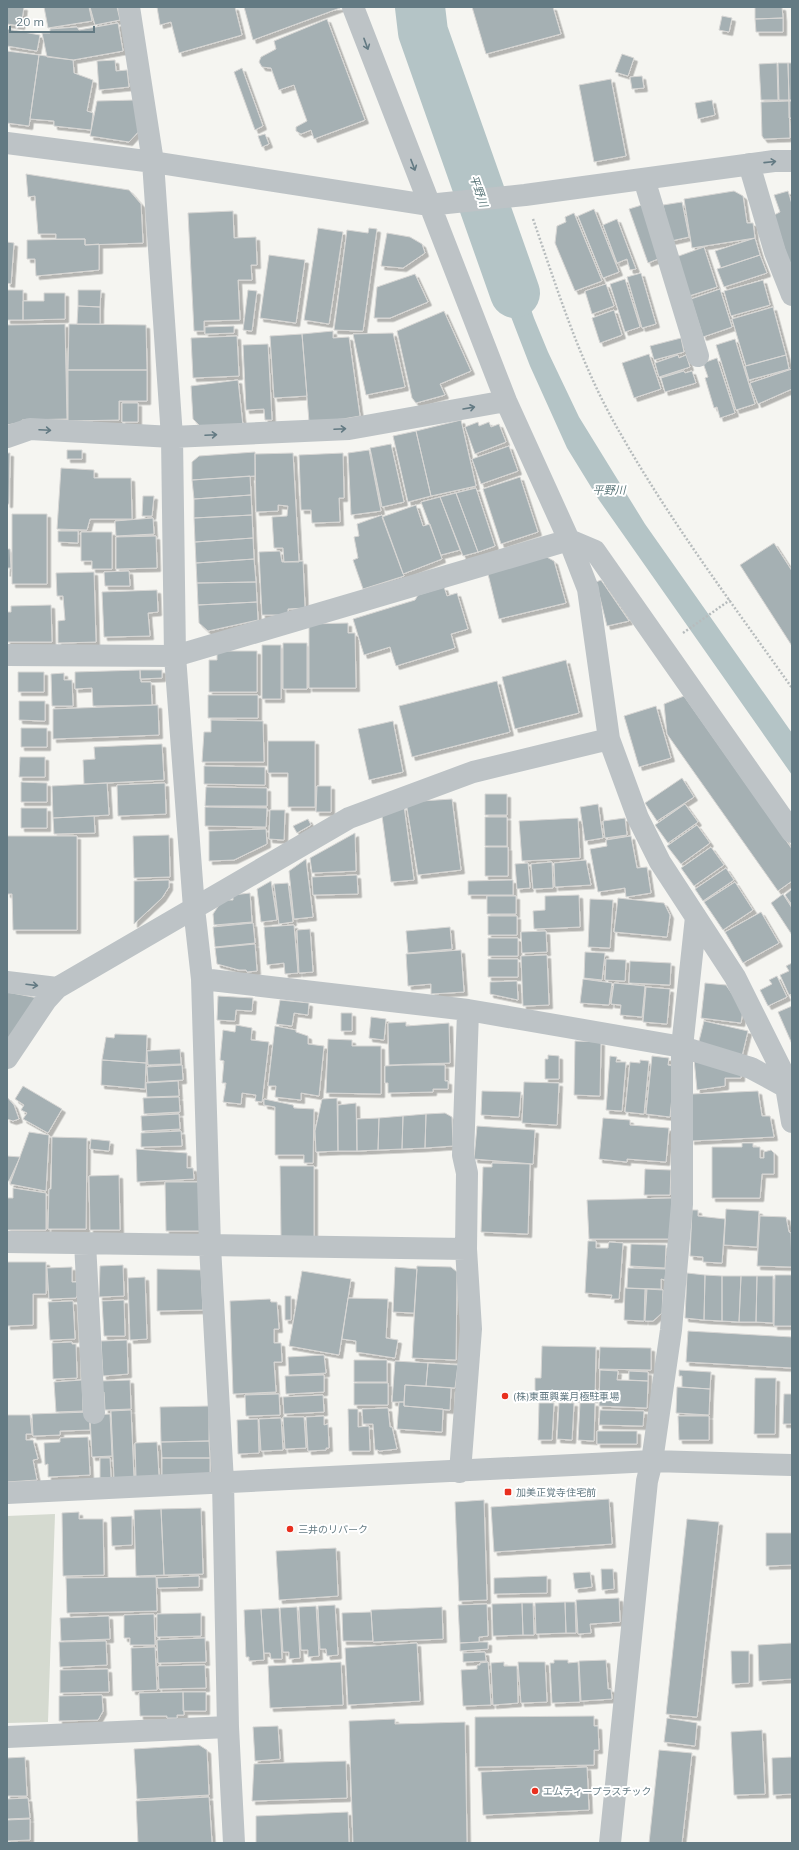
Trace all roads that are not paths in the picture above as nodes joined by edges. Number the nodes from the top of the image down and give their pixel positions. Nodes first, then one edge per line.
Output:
1 (130, 7) edge
2 (353, 7) edge
3 (7, 142) edge
4 (792, 160) edge
5 (153, 162) junction
6 (749, 164) junction
7 (644, 179) junction
8 (437, 204) junction
9 (792, 295) edge
10 (698, 356) dead end
11 (506, 401) junction
12 (7, 436) edge
13 (172, 437) junction
14 (568, 540) junction
15 (7, 655) edge
16 (175, 656) junction
17 (609, 739) junction
18 (792, 832) edge
19 (194, 908) junction
20 (696, 917) junction
21 (202, 979) junction
22 (7, 982) edge
23 (56, 988) junction
24 (468, 1012) junction
25 (682, 1047) junction
26 (7, 1058) edge
27 (786, 1087) junction
28 (792, 1122) edge
29 (7, 1242) edge
30 (85, 1243) junction
31 (210, 1246) junction
32 (466, 1249) junction
33 (94, 1413) dead end
34 (652, 1461) junction
35 (792, 1465) edge
36 (460, 1472) junction
37 (223, 1482) junction
38 (7, 1492) edge
39 (228, 1727) junction
40 (7, 1737) edge
41 (234, 1843) edge
42 (610, 1843) edge

1 - 5 street
2 -> 8 street
3 - 5 street
6 -> 4 street
5 - 8 street
5 - 13 street
6 - 7 street
6 - 9 street
7 - 8 street
7 - 10 street
8 - 11 street
13 -> 11 street
11 - 14 street
12 -> 13 street
13 - 16 street
14 - 16 street
14 - 17 street
14 - 18 street
15 - 16 street
16 - 19 street
17 - 19 street
17 - 20 street
19 - 21 street
19 - 23 street
20 - 25 street
20 - 27 street
21 - 24 street
21 - 31 street
22 -> 23 street
23 - 26 street
24 - 25 street
24 - 32 street
25 - 27 street
25 - 34 street
27 - 28 street
29 - 30 street
30 - 31 street
30 - 33 street
31 - 32 street
31 - 37 street
32 - 36 street
34 - 35 street
34 - 36 street
34 - 42 street
36 - 37 street
37 - 38 street
37 - 39 street
39 - 40 street
39 - 41 street

